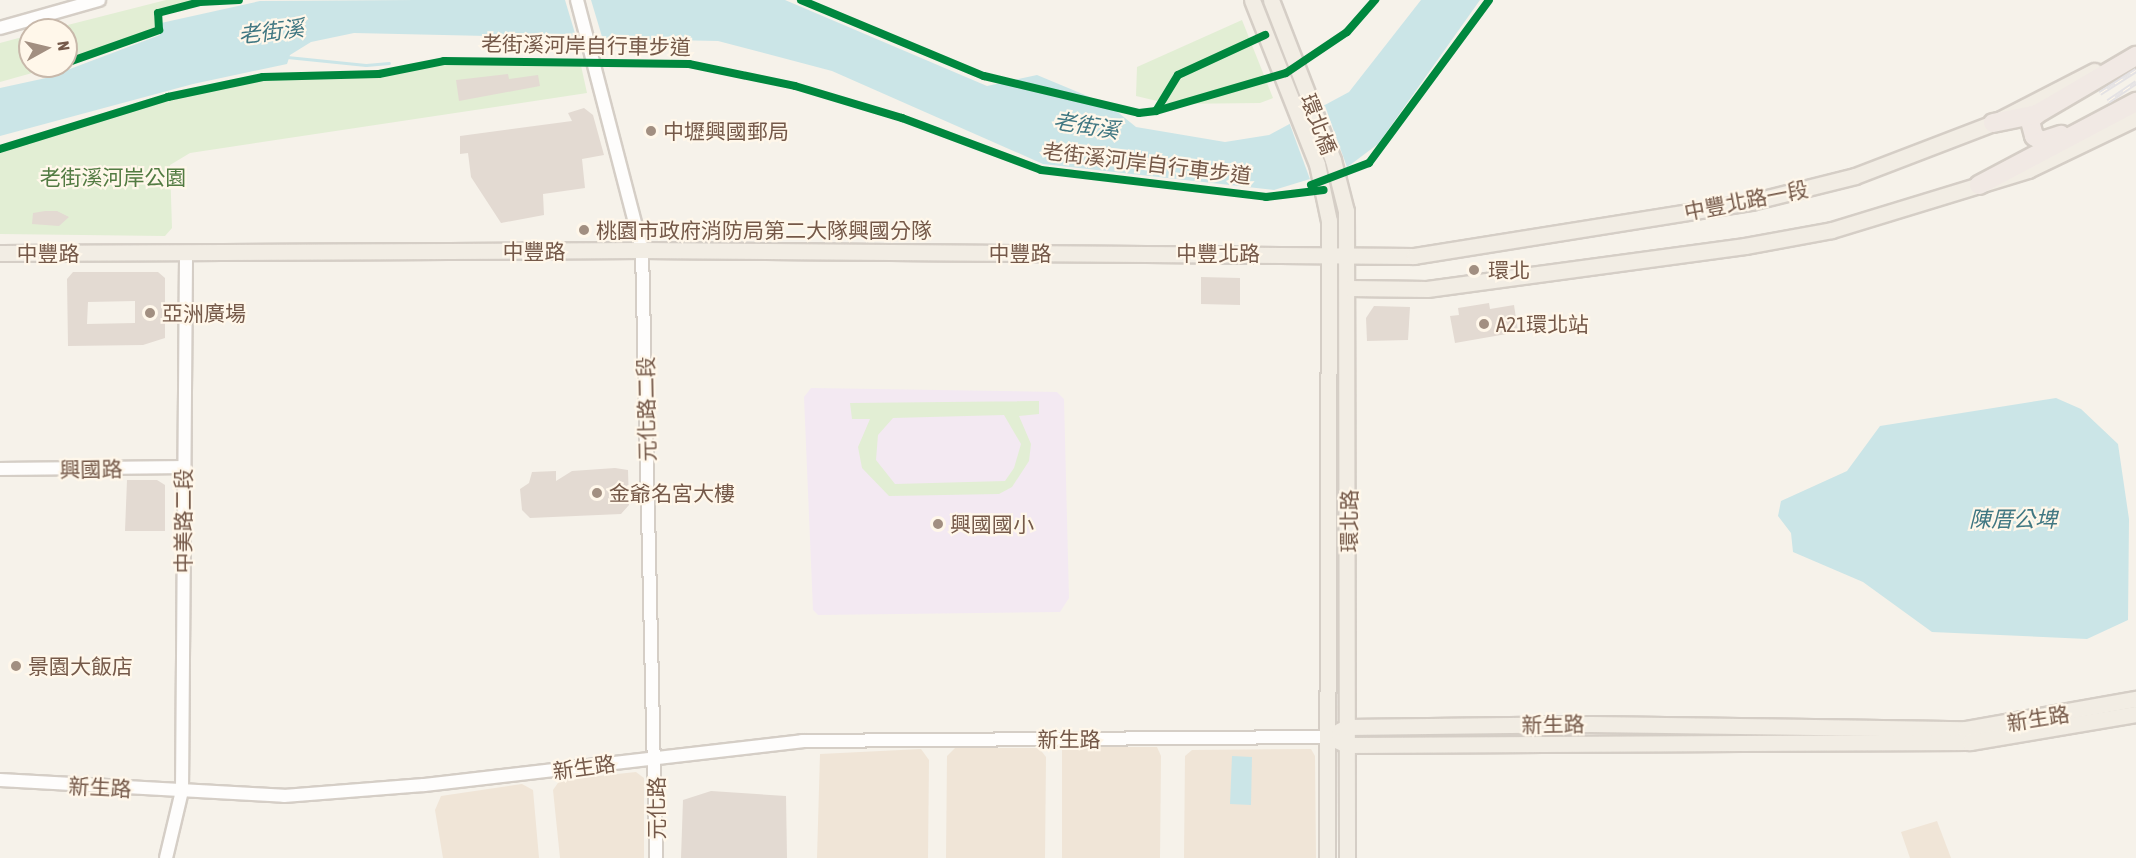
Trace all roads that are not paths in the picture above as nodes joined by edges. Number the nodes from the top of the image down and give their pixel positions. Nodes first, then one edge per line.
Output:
1 (99, 0) edge
2 (577, 0) edge
3 (1252, 0) edge
4 (1271, 0) edge
5 (0, 28) edge
6 (2136, 46) edge
7 (2136, 56) edge
8 (2132, 110) edge
9 (2037, 114) junction
10 (1993, 123) junction
11 (1341, 184) joint
12 (1979, 185) joint
13 (1324, 190) joint
14 (642, 250) junction
15 (186, 252) junction
16 (0, 253) edge
17 (1068, 253) joint
18 (1328, 254) junction
19 (1349, 254) junction
20 (1350, 288) junction
21 (182, 467) junction
22 (0, 470) edge
23 (2136, 699) edge
24 (2136, 714) edge
25 (1347, 727) junction
26 (1326, 737) junction
27 (1347, 745) junction
28 (656, 758) junction
29 (0, 780) edge
30 (182, 791) junction
31 (166, 858) edge
32 (656, 858) edge
33 (1327, 858) edge
34 (1347, 858) edge

1 - 5 street
2 - 14 street, 元化路二段
3 - 13 main road, 環北橋
4 - 11 main road, 環北橋
6 - 10 main road, 中豐北路一段
7 - 9 highway
8 - 9 highway
8 - 12 highway
9 - 10 highway
10 - 19 main road, 中豐北路一段
11 - 19 main road, 環北路
12 - 20 main road, 中豐北路一段
13 - 18 main road, 環北路
14 - 15 main road, 中豐路
14 - 17 main road, 中豐路
14 - 28 street, 元化路二段
15 - 16 main road, 中豐路
15 - 21 street, 中美路二段
17 - 18 main road, 中豐北路
18 - 19 main road, 中豐北路一段
18 - 20 main road
18 - 26 main road, 環北路
19 - 20 main road, 環北路
20 - 25 main road, 環北路
21 - 22 street, 興國路
21 - 30 street, 中美路二段
23 - 25 main road, 新生路
24 - 27 main road
25 - 26 main road, 新生路
25 - 27 main road, 環北路
26 - 27 main road
26 - 28 street, 新生路
26 - 33 main road, 環北路
27 - 34 main road, 環北路
28 - 30 street, 新生路
28 - 32 street, 元化路
29 - 30 street, 新生路
30 - 31 street, 中美路二段

